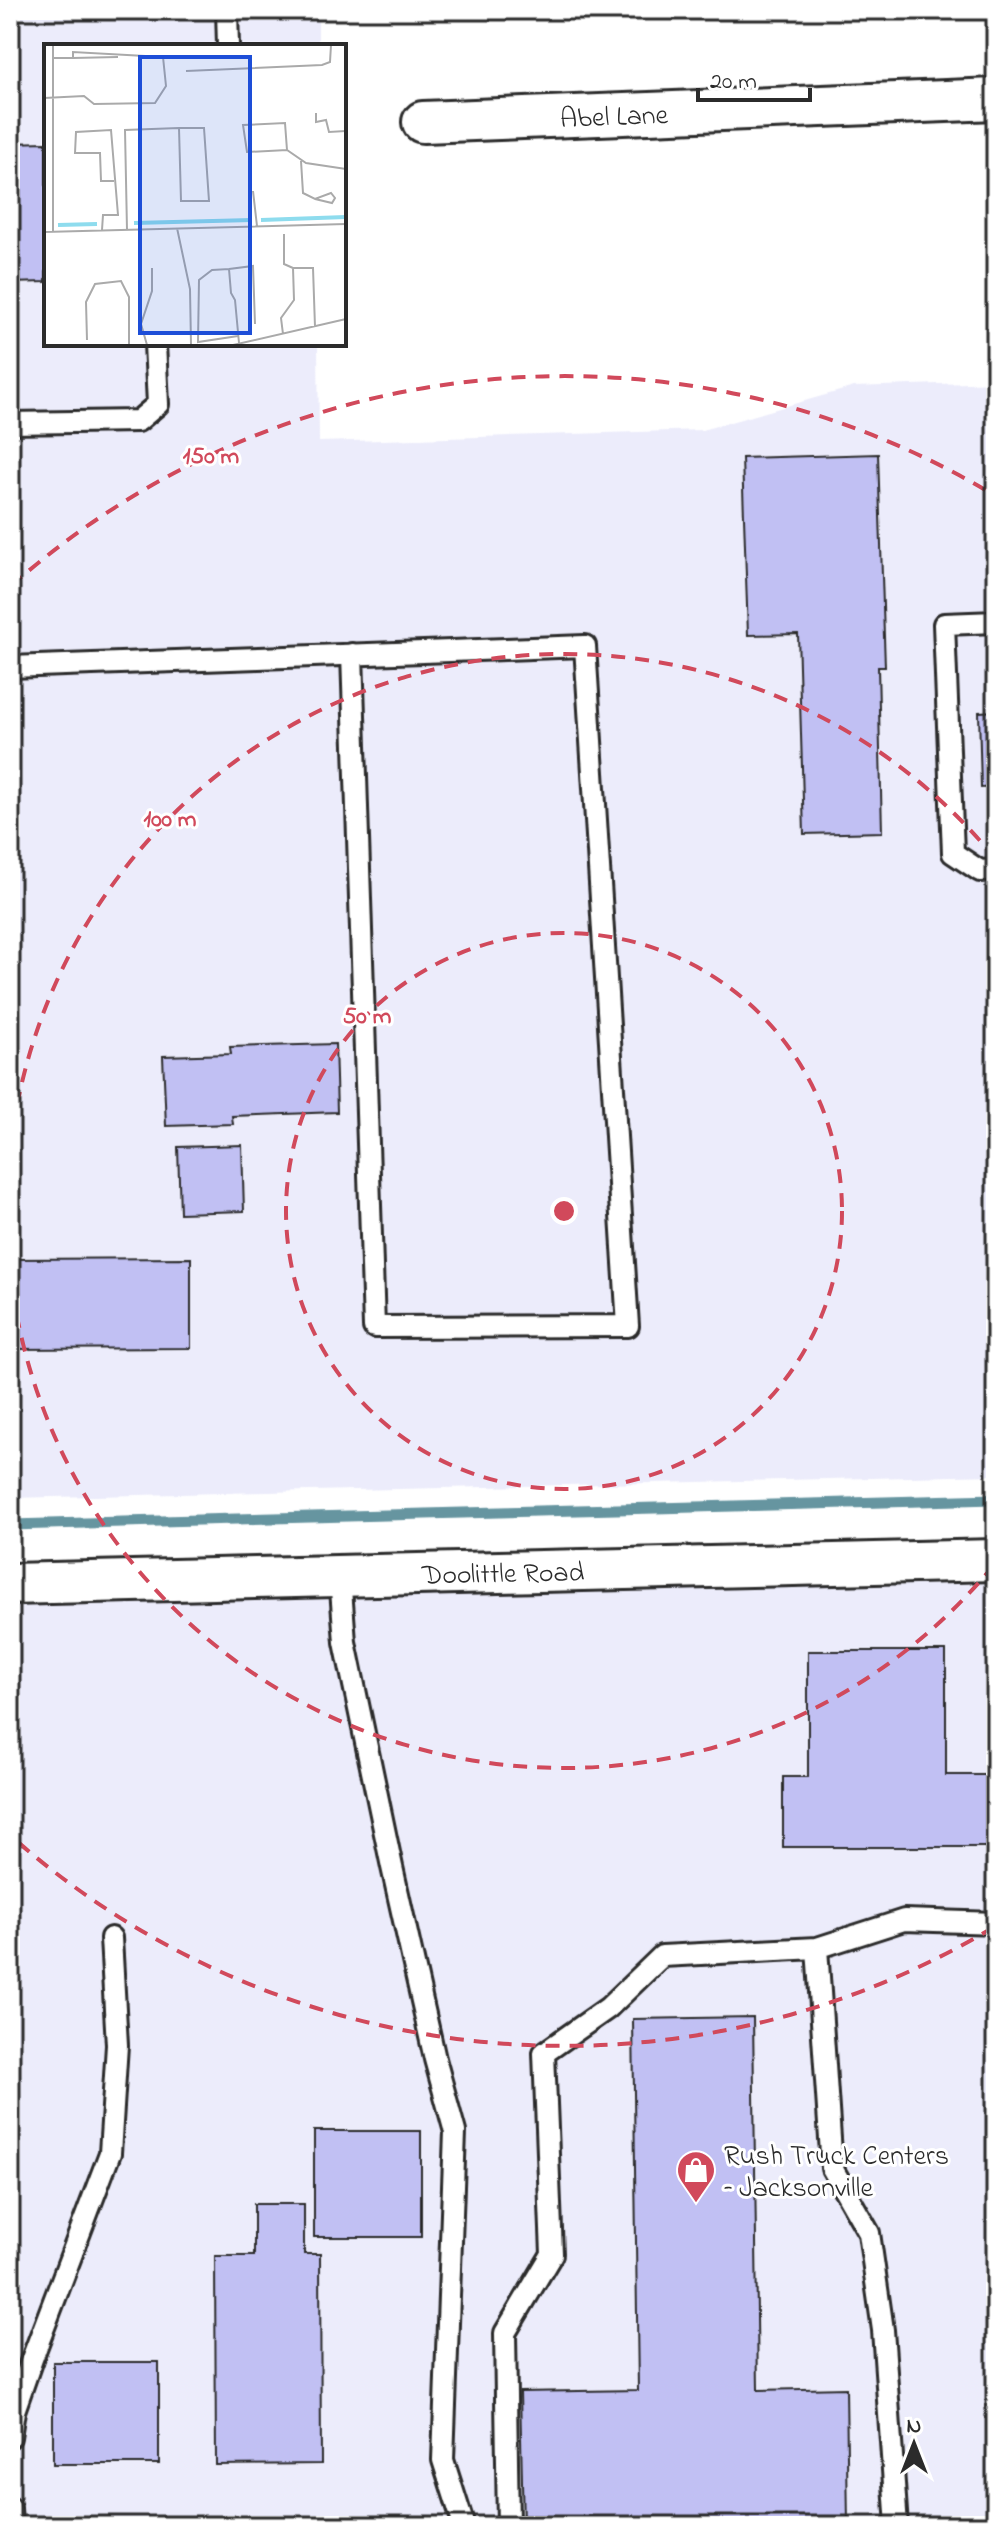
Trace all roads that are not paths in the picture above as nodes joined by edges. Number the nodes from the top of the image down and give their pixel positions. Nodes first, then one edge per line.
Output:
1 (227, 10) edge
2 (228, 44) edge
3 (996, 99) edge
4 (423, 122) dead end
5 (155, 346) edge
6 (10, 423) edge
7 (996, 622) edge
8 (352, 654) junction
9 (10, 667) edge
10 (996, 870) edge
11 (996, 1560) edge
12 (340, 1576) junction
13 (10, 1584) edge
14 (996, 1923) edge
15 (111, 1938) dead end
16 (817, 1948) junction
17 (10, 2437) edge
18 (10, 2508) edge
19 (11, 2526) edge
20 (464, 2526) edge
21 (508, 2526) edge
22 (897, 2526) edge

1 - 2 lane
3 - 4 street, Abel Lane
5 - 6 lane
7 - 10 lane
8 - 8 lane
8 - 9 lane
11 - 12 street, Doolittle Road
12 - 13 street, Doolittle Road
12 - 20 lane
14 - 16 lane
15 - 17 lane
16 - 21 lane
16 - 22 lane
18 - 19 lane

